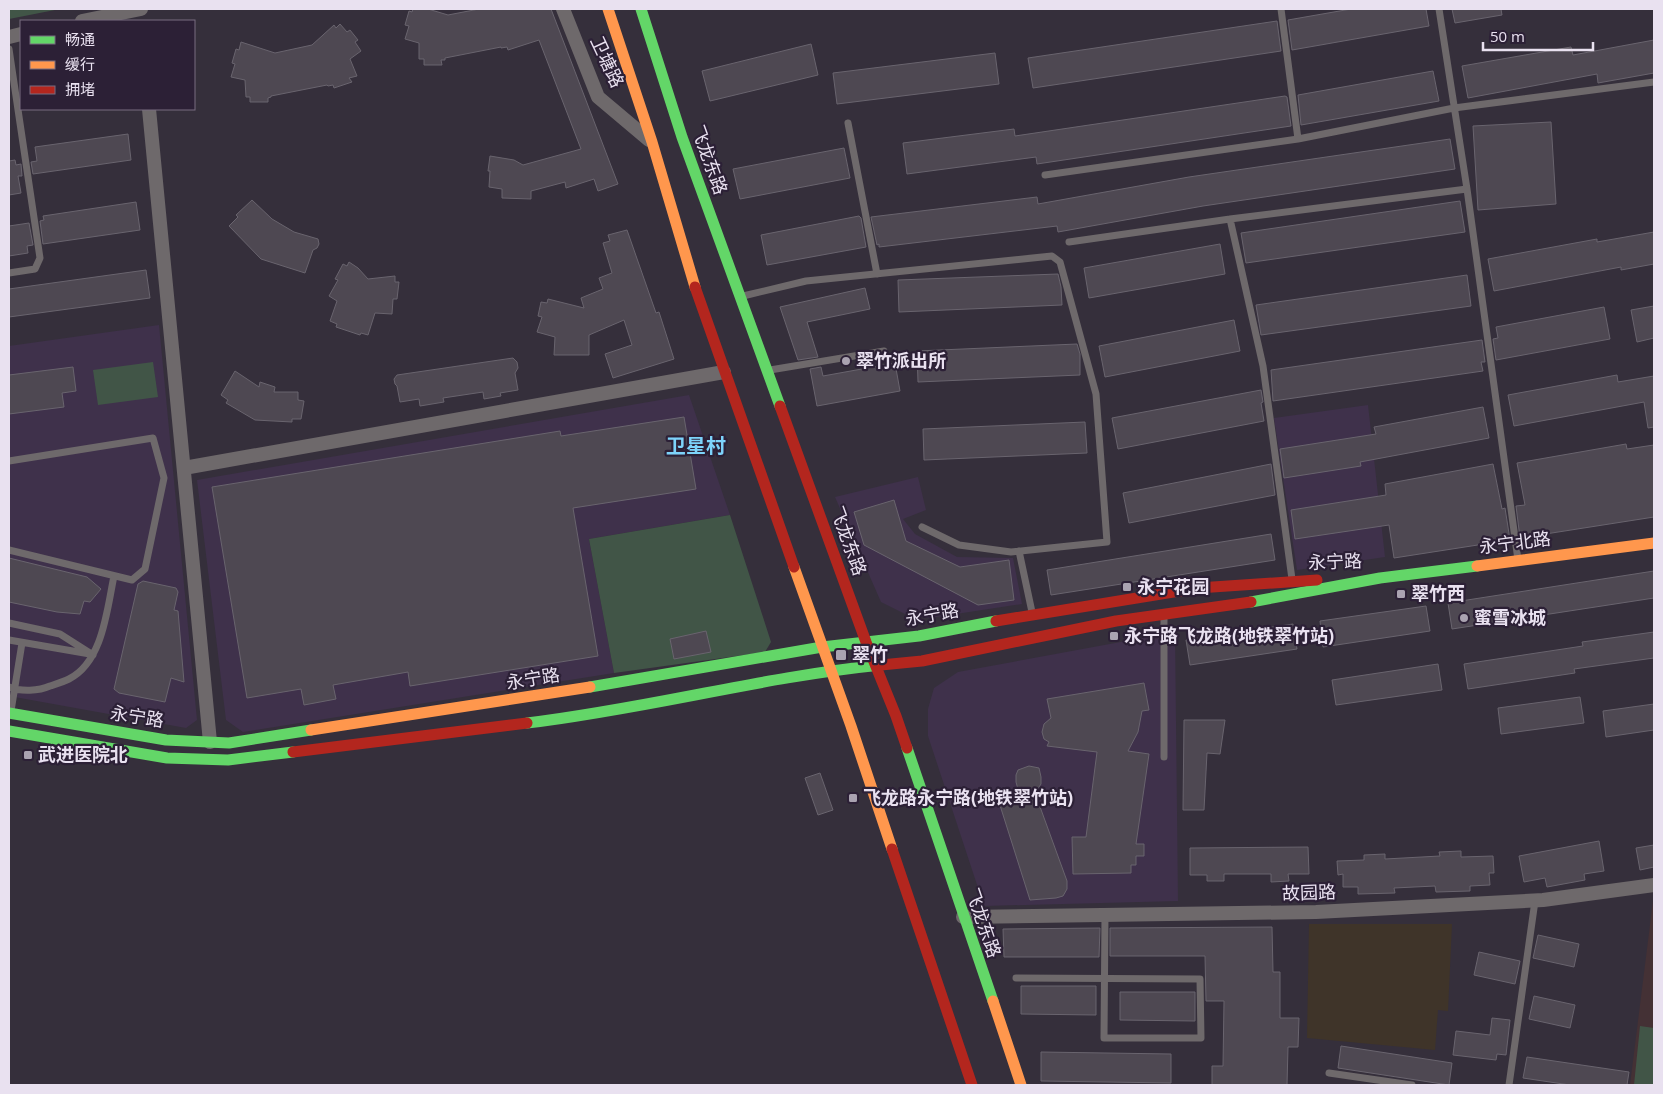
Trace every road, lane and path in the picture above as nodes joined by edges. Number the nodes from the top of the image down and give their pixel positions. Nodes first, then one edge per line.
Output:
1 (140, 9) edge
2 (563, 9) edge
3 (608, 9) edge
4 (641, 9) edge
5 (1281, 9) edge
6 (1439, 9) edge
7 (87, 20) edge
8 (9, 48) edge
9 (1654, 82) edge
10 (1454, 108) junction
11 (150, 110) edge
12 (848, 123) dead end
13 (1298, 139) junction
14 (652, 142) junction
15 (1045, 175) dead end
16 (1467, 189) junction
17 (1230, 219) junction
18 (1069, 242) dead end
19 (9, 272) edge
20 (877, 274) junction
21 (740, 296) junction
22 (884, 352) dead end
23 (767, 371) junction
24 (724, 372) junction
25 (9, 461) edge
26 (184, 468) junction
27 (922, 527) dead end
28 (1654, 542) edge
29 (9, 550) edge
30 (1019, 551) junction
31 (1518, 560) junction
32 (114, 576) junction
33 (1380, 578) junction
34 (1292, 582) junction
35 (1032, 613) junction
36 (1164, 614) junction
37 (9, 623) edge
38 (9, 640) edge
39 (866, 642) junction
40 (22, 643) junction
41 (822, 647) junction
42 (92, 655) junction
43 (876, 666) junction
44 (830, 670) junction
45 (11, 688) edge
46 (10, 713) edge
47 (9, 731) edge
48 (210, 742) junction
49 (1164, 757) dead end
50 (1654, 885) edge
51 (1535, 901) junction
52 (1105, 915) junction
53 (962, 917) junction
54 (1016, 978) dead end
55 (1104, 978) junction
56 (1329, 1074) dead end
57 (972, 1085) edge
58 (1021, 1085) edge
59 (1412, 1085) edge
60 (1509, 1085) edge

1 - 7 street
2 - 14 street, 卫塘路
3 - 14 main road
4 - 21 main road, 飞龙东路
5 - 13 lane
6 - 10 lane
8 - 19 lane
9 - 10 lane
10 - 13 lane
10 - 16 lane
11 - 26 street
12 - 20 lane
13 - 15 lane
14 - 24 main road
16 - 17 lane
16 - 31 lane
17 - 18 lane
17 - 34 lane
20 - 21 lane
20 - 30 lane
21 - 23 main road, 飞龙东路
22 - 23 lane
23 - 39 main road, 飞龙东路
24 - 26 street
24 - 41 main road
25 - 32 lane
26 - 48 street
27 - 30 lane
28 - 31 main road, 永宁北路
29 - 32 lane
30 - 35 lane
31 - 33 main road, 永宁北路
32 - 42 lane
33 - 34 main road, 永宁路
33 - 36 main road, 永宁路
34 - 35 main road, 永宁路
35 - 39 main road, 永宁路
36 - 43 main road, 永宁路
36 - 49 lane
37 - 42 lane
38 - 40 lane
39 - 41 main road, 永宁路
39 - 43 main road, 飞龙东路
40 - 42 lane
40 - 45 lane
41 - 44 main road
41 - 48 main road, 永宁路
42 - 45 lane
43 - 44 main road, 永宁路
43 - 53 main road, 飞龙东路
44 - 47 main road, 永宁路
44 - 57 main road
45 - 46 lane
46 - 48 main road, 永宁路
50 - 51 street, 故园路
51 - 52 street, 故园路
51 - 60 lane
52 - 53 street, 故园路
52 - 55 lane
53 - 58 main road, 飞龙东路
54 - 55 lane
55 - 55 lane
56 - 59 lane

